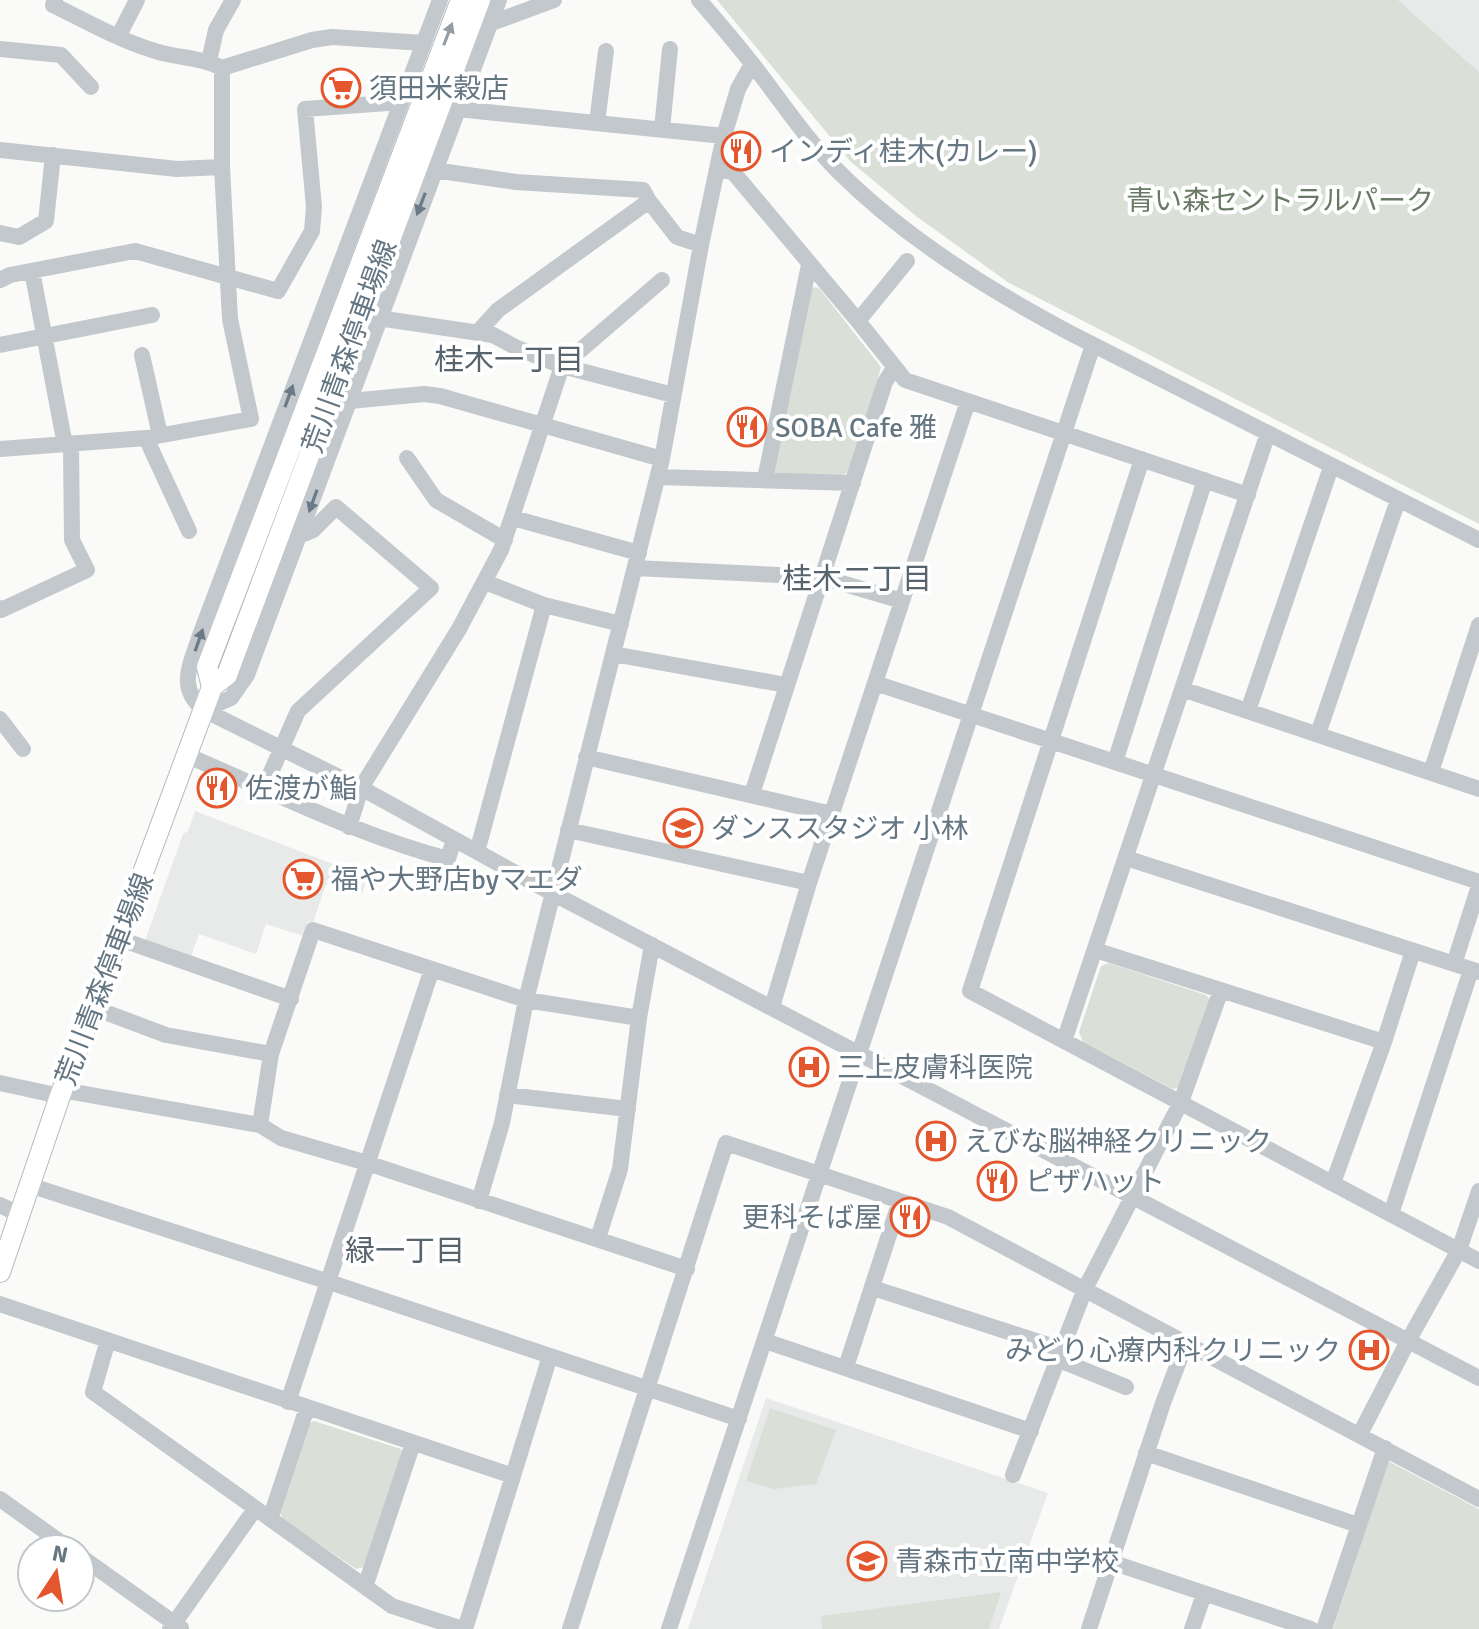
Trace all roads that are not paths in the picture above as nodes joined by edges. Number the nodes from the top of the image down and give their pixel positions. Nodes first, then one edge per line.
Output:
1 (137, 0) edge
2 (440, 0) edge
3 (461, 0) edge
4 (480, 0) edge
5 (499, 0) edge
6 (554, 0) edge
7 (699, 0) edge
8 (50, 2) edge
9 (233, 3) edge
10 (489, 24) junction
11 (118, 37) junction
12 (424, 43) junction
13 (0, 49) edge
14 (670, 49) dead end
15 (606, 51) dead end
16 (752, 64) junction
17 (216, 65) junction
18 (91, 87) dead end
19 (401, 102) junction
20 (457, 109) junction
21 (597, 123) junction
22 (662, 129) junction
23 (724, 136) junction
24 (0, 150) edge
25 (53, 155) junction
26 (417, 165) junction
27 (222, 167) junction
28 (717, 169) junction
29 (649, 201) junction
30 (0, 233) edge
31 (701, 245) junction
32 (907, 261) dead end
33 (809, 265) junction
34 (32, 271) junction
35 (228, 278) junction
36 (0, 280) edge
37 (662, 280) dead end
38 (152, 315) dead end
39 (378, 318) junction
40 (858, 321) junction
41 (478, 332) junction
42 (45, 337) junction
43 (0, 345) edge
44 (1093, 345) junction
45 (142, 355) dead end
46 (562, 366) junction
47 (894, 368) junction
48 (673, 395) junction
49 (350, 401) junction
50 (968, 401) junction
51 (543, 427) junction
52 (1063, 431) junction
53 (1268, 433) junction
54 (153, 436) junction
55 (68, 444) junction
56 (0, 449) edge
57 (407, 458) dead end
58 (662, 459) junction
59 (1142, 459) junction
60 (1331, 467) junction
61 (658, 477) junction
62 (765, 479) junction
63 (1205, 480) junction
64 (853, 483) junction
65 (1248, 495) junction
66 (1398, 500) junction
67 (513, 518) junction
68 (189, 531) dead end
69 (301, 535) junction
70 (505, 540) junction
71 (1479, 540) edge
72 (637, 561) junction
73 (821, 577) junction
74 (485, 582) junction
75 (902, 601) junction
76 (544, 605) junction
77 (0, 608) edge
78 (621, 624) junction
79 (1479, 625) edge
80 (613, 654) junction
81 (875, 683) junction
82 (786, 685) junction
83 (1182, 689) junction
84 (204, 710) junction
85 (1248, 711) junction
86 (971, 715) junction
87 (0, 719) edge
88 (1318, 734) junction
89 (1051, 741) junction
90 (282, 746) junction
91 (23, 749) dead end
92 (188, 756) junction
93 (586, 757) junction
94 (1115, 762) junction
95 (1431, 772) junction
96 (1154, 775) junction
97 (264, 788) junction
98 (361, 788) junction
99 (1479, 789) edge
100 (752, 794) junction
101 (832, 814) junction
102 (349, 827) junction
103 (568, 830) junction
104 (454, 839) junction
105 (477, 852) junction
106 (1126, 858) junction
107 (809, 883) junction
108 (1479, 884) edge
109 (552, 893) junction
110 (120, 939) junction
111 (652, 945) junction
112 (1095, 950) junction
113 (1413, 951) junction
114 (1454, 964) junction
115 (432, 969) junction
116 (1475, 971) edge
117 (1221, 990) junction
118 (291, 999) junction
119 (526, 1000) junction
120 (772, 1007) junction
121 (94, 1008) junction
122 (639, 1018) junction
123 (1064, 1041) junction
124 (1384, 1042) junction
125 (859, 1052) junction
126 (271, 1054) junction
127 (0, 1083) edge
128 (61, 1093) junction
129 (507, 1095) junction
130 (1181, 1102) junction
131 (628, 1109) junction
132 (260, 1125) junction
133 (367, 1163) junction
134 (820, 1175) junction
135 (1333, 1183) junction
136 (29, 1185) junction
137 (1479, 1191) edge
138 (1134, 1198) junction
139 (479, 1201) junction
140 (900, 1201) junction
141 (9, 1209) edge
142 (1391, 1214) junction
143 (598, 1238) junction
144 (1459, 1250) junction
145 (1479, 1261) edge
146 (687, 1269) junction
147 (0, 1272) edge
148 (329, 1282) junction
149 (873, 1288) junction
150 (1085, 1289) junction
151 (0, 1304) edge
152 (108, 1340) junction
153 (765, 1341) junction
154 (1408, 1341) junction
155 (1186, 1343) junction
156 (1059, 1354) junction
157 (550, 1356) junction
158 (846, 1367) junction
159 (1479, 1378) edge
160 (1126, 1387) dead end
161 (648, 1388) junction
162 (288, 1402) junction
163 (307, 1408) junction
164 (739, 1419) junction
165 (1031, 1431) junction
166 (1360, 1434) junction
167 (413, 1443) junction
168 (1385, 1448) junction
169 (1146, 1453) junction
170 (1013, 1475) dead end
171 (513, 1476) junction
172 (0, 1499) edge
173 (1479, 1499) edge
174 (255, 1509) junction
175 (270, 1519) junction
176 (1358, 1525) junction
177 (48, 1533) edge
178 (1111, 1562) junction
179 (96, 1568) edge
180 (365, 1587) junction
181 (1204, 1594) junction
182 (1277, 1624) edge
183 (175, 1627) edge
184 (464, 1629) edge
185 (570, 1629) edge
186 (669, 1629) edge
187 (1089, 1629) edge
188 (1192, 1629) edge
189 (1311, 1629) edge
190 (1324, 1629) edge

1 - 11 street
2 - 12 street
26 -> 3 main road, 荒川青森停車場線
4 - 26 main road, 荒川青森停車場線
5 - 10 street
6 - 10 street
7 - 16 street
8 - 11 street
9 - 17 street
10 - 20 street
11 - 17 street
12 - 17 street
12 - 19 street
13 - 18 street
14 - 22 street
15 - 21 street
16 - 23 street
16 - 44 street
17 - 27 street
19 - 35 street
84 -> 19 street
20 - 21 street
20 - 26 street
21 - 22 street
22 - 23 street
23 - 28 street
24 - 25 street
25 - 27 street
25 - 30 street
26 - 29 street
26 -> 39 street
26 - 84 main road, 荒川青森停車場線
27 - 35 street
28 - 31 street
28 - 33 street
29 - 31 street
29 - 41 street
31 - 48 street
32 - 40 street
33 - 40 street
33 - 62 street
34 - 35 street
34 - 36 street
34 - 42 street
35 - 54 street
37 - 46 street
38 - 42 street
39 - 41 street
39 - 49 street
40 - 47 street
41 - 46 street
42 - 43 street
42 - 55 street
44 - 52 street
44 - 53 street
45 - 54 street
46 - 48 street
46 - 51 street
47 - 50 street
47 - 64 street
48 - 58 street
49 - 51 street
49 -> 69 street
50 - 52 street
50 - 75 street
51 - 58 street
51 - 67 street
52 - 59 street
52 - 86 street
53 - 60 street
53 - 65 street
54 - 55 street
54 - 68 street
55 - 56 street
55 - 77 street
57 - 70 street
58 - 61 street
59 - 63 street
59 - 89 street
60 - 66 street
60 - 85 street
61 - 62 street
61 - 72 street
62 - 64 street
63 - 65 street
63 - 94 street
64 - 73 street
65 - 83 street
66 - 71 street
66 - 88 street
67 - 70 street
67 - 72 street
69 - 84 street
69 - 90 street
70 - 74 street
72 - 73 street
72 - 78 street
73 - 75 street
73 - 82 street
74 - 76 street
74 - 98 street
75 - 81 street
76 - 78 street
76 - 105 street
78 - 80 street
79 - 95 street
80 - 82 street
80 - 93 street
81 - 86 street
81 - 101 street
82 - 100 street
83 - 85 street
83 - 96 street
84 - 90 street
84 - 92 main road, 荒川青森停車場線
85 - 88 street
86 - 89 street
86 - 125 street
87 - 91 street
88 - 95 street
89 - 94 street
89 - 123 street
90 - 97 street
90 - 98 street
92 - 97 street
92 - 110 main road, 荒川青森停車場線
93 - 100 street
93 - 103 street
94 - 96 street
95 - 99 street
96 - 106 street
96 - 108 street
97 - 102 street
98 - 102 street
98 - 104 street
100 - 101 street
101 - 107 street
102 - 104 street
103 - 107 street
103 - 109 street
104 - 105 street
105 - 109 street
106 - 112 street
106 - 113 street
107 - 120 street
108 - 114 street
109 - 111 street
109 - 119 street
110 - 118 street
110 - 121 main road, 荒川青森停車場線
111 - 120 street
111 - 122 street
112 - 117 street
112 - 123 street
113 - 114 street
113 - 124 street
114 - 116 street
115 - 118 street
115 - 119 street
115 - 133 street
116 - 142 street
117 - 124 street
117 - 130 street
118 - 126 street
119 - 122 street
119 - 129 street
120 - 125 street
121 - 126 street
121 - 128 main road, 荒川青森停車場線
122 - 131 street
123 - 130 street
124 - 135 street
125 - 134 street
125 - 138 street
126 - 132 street
127 - 128 street
128 - 132 street
128 - 136 main road, 荒川青森停車場線
129 - 131 street
129 - 139 street
130 - 135 street
130 - 138 street
131 - 143 street
132 - 133 street
133 - 139 street
133 - 148 street
134 - 140 street
134 - 146 street
134 - 153 street
135 - 142 street
136 - 141 main road, 荒川青森停車場線
136 - 148 street
137 - 144 street
138 - 150 street
138 - 154 street
139 - 143 street
140 - 149 street
140 - 150 street
141 - 147 main road, 荒川青森停車場線
142 - 144 street
143 - 146 street
144 - 145 street
144 - 154 street
146 - 161 street
148 - 157 street
148 - 162 street
149 - 156 street
149 - 158 street
150 - 155 street
150 - 156 street
151 - 152 street
152 - 162 street
152 - 174 street
153 - 158 street
153 - 164 street
154 - 159 street
154 - 166 street
155 - 166 street
155 - 169 street
156 - 160 street
156 - 165 street
157 - 161 street
157 - 171 street
158 - 165 street
161 - 164 street
161 - 185 street
162 - 163 street
163 - 167 street
163 - 175 street
164 - 186 street
165 - 170 street
166 - 168 street
167 - 171 street
167 - 180 street
168 - 173 street
168 - 176 street
169 - 176 street
169 - 178 street
171 - 184 street
172 - 177 street
174 - 175 street
174 - 183 street
175 - 180 street
176 - 190 street
178 - 181 street
178 - 187 street
179 - 183 street
180 - 184 street
181 - 182 street
181 - 188 street
182 - 189 street

